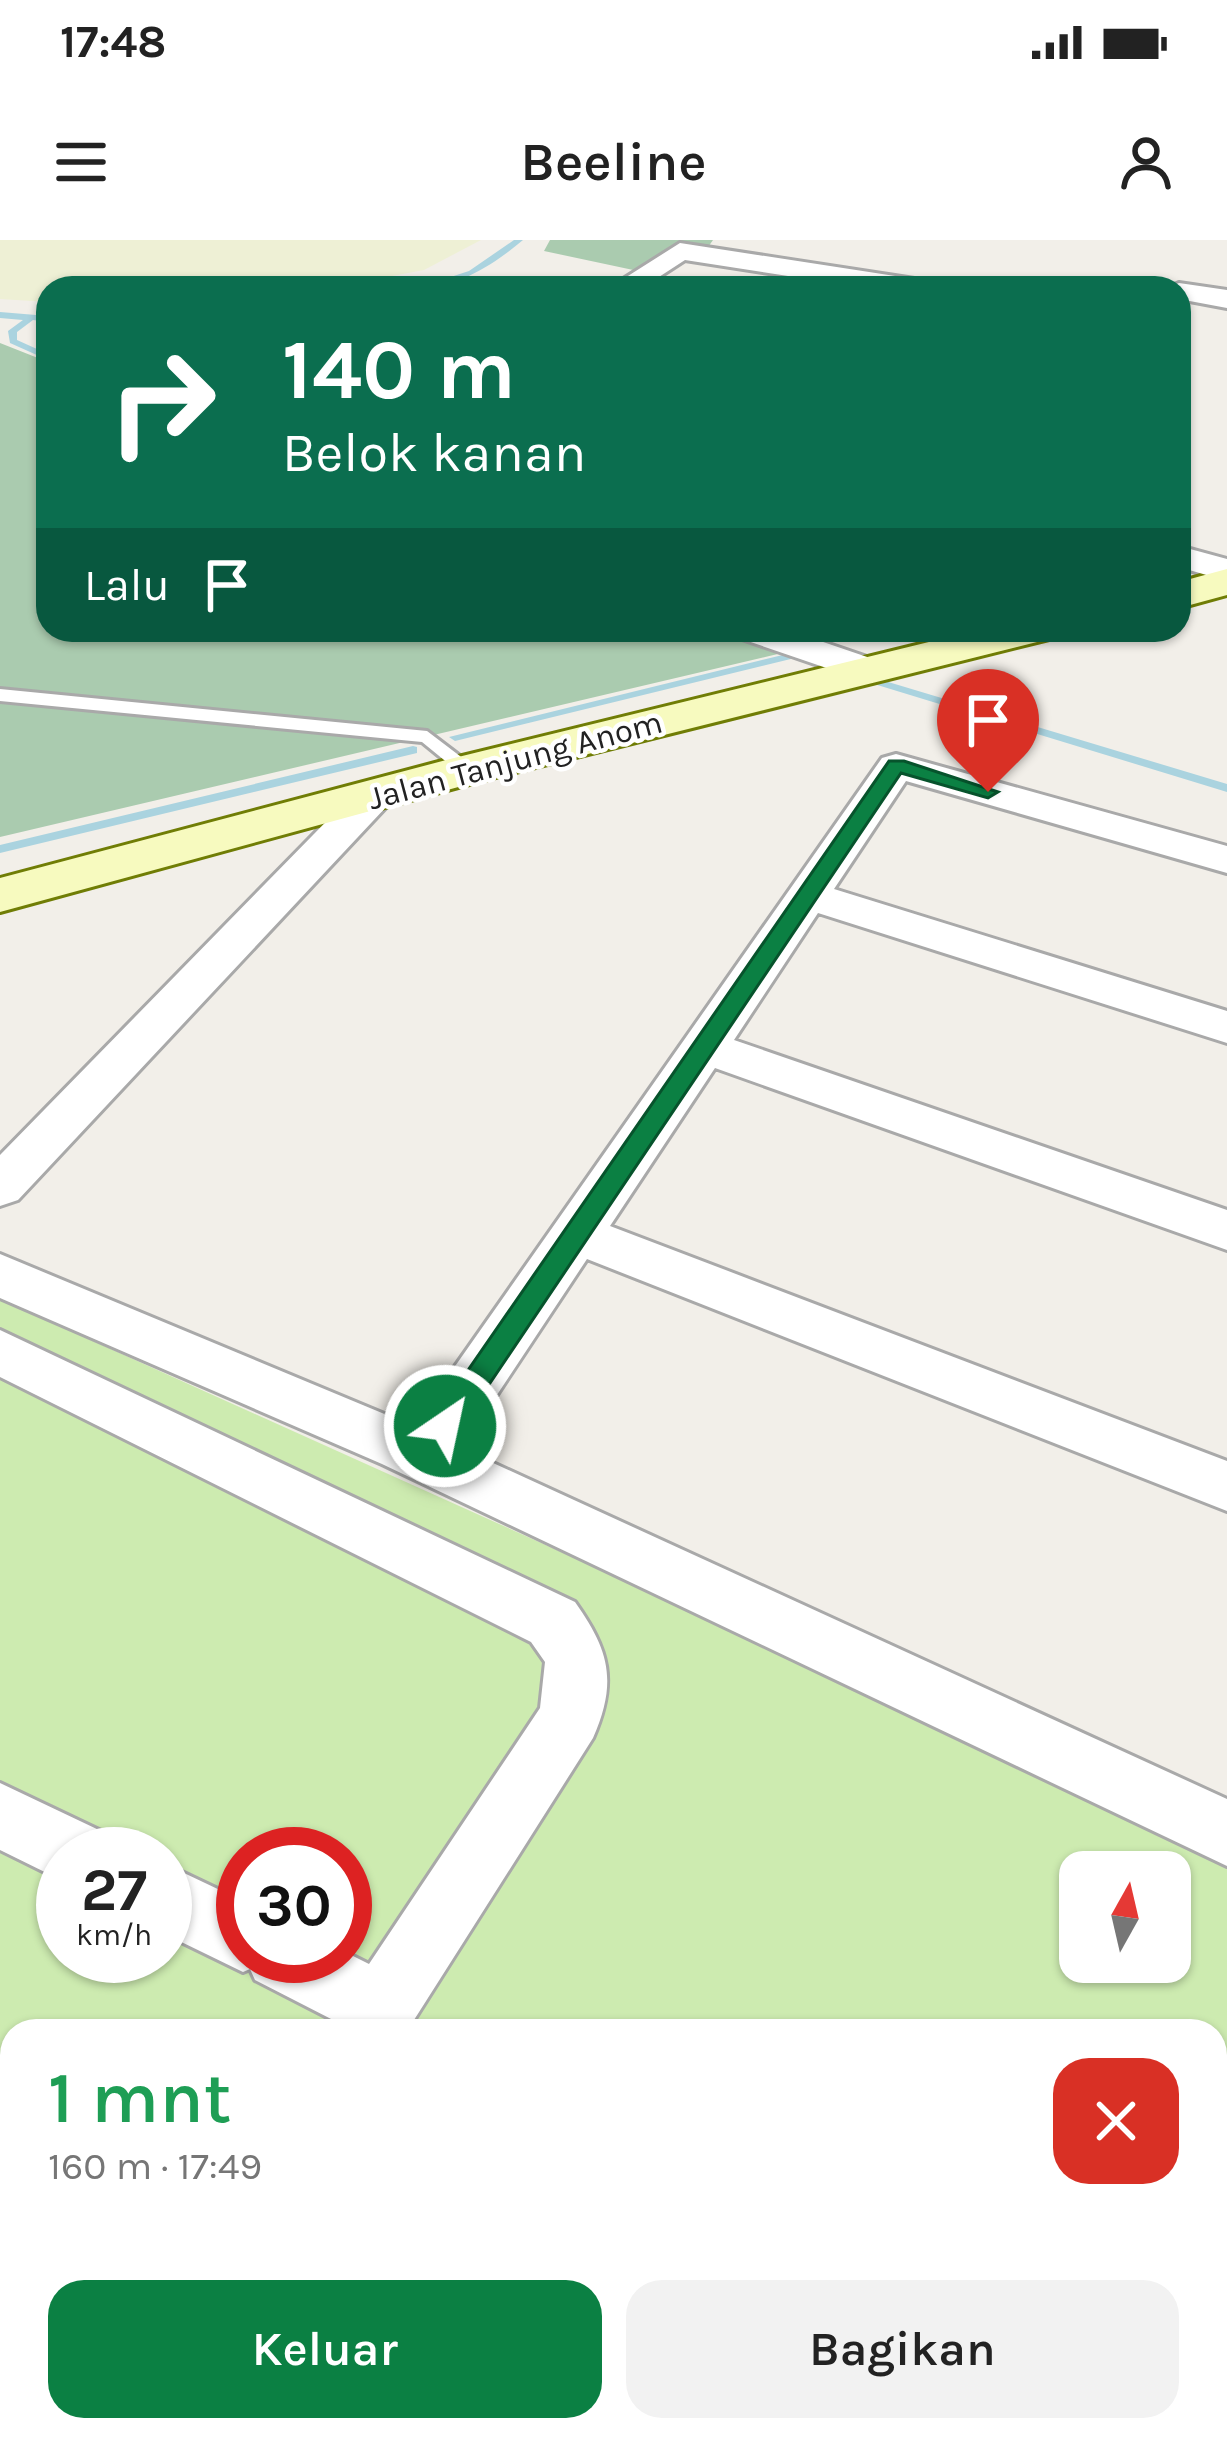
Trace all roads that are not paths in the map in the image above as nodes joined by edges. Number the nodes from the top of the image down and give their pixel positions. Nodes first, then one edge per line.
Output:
1 (641, 276) edge
2 (842, 276) edge
3 (1191, 293) edge
4 (1227, 299) edge
5 (785, 642) edge
6 (877, 642) edge
7 (979, 642) edge
8 (858, 669) junction
9 (0, 695) edge
10 (467, 769) junction
11 (373, 797) junction
12 (1227, 860) edge
13 (0, 895) edge
14 (807, 895) junction
15 (1227, 1027) edge
16 (705, 1047) junction
17 (0, 1187) edge
18 (1227, 1230) edge
19 (577, 1234) junction
20 (0, 1275) edge
21 (0, 1352) edge
22 (445, 1426) dead end
23 (1227, 1486) edge
24 (0, 1815) edge
25 (36, 1833) edge
26 (1227, 1833) edge
27 (319, 1983) edge
28 (373, 2019) edge

1 - 2 street
3 - 4 street
5 - 8 street
6 - 8 street
7 - 8 main road, Jalan Tanjung Anom
8 - 10 main road, Jalan Tanjung Anom
9 - 10 lane
10 - 11 main road, Jalan Tanjung Anom
11 - 13 main road, Jalan Tanjung Anom
11 - 17 street
12 - 14 street
14 - 15 street
14 - 16 street
16 - 18 street
16 - 19 street
19 - 22 street
19 - 23 street
20 - 26 street
21 - 28 street
24 - 25 street
27 - 28 street

